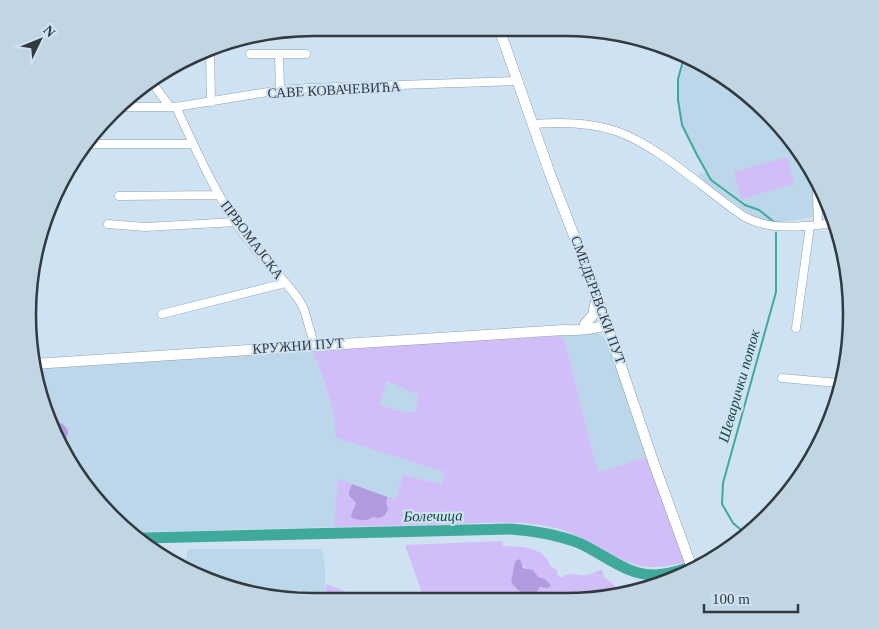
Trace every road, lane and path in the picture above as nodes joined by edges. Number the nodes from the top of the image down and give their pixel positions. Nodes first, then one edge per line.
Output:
1 (502, 36) edge
2 (250, 54) dead end
3 (279, 54) junction
4 (306, 54) dead end
5 (210, 56) edge
6 (518, 81) junction
7 (155, 86) edge
8 (280, 90) junction
9 (211, 102) junction
10 (129, 107) edge
11 (173, 107) junction
12 (533, 124) junction
13 (95, 144) edge
14 (193, 144) junction
15 (218, 195) junction
16 (119, 196) dead end
17 (817, 198) edge
18 (236, 222) junction
19 (108, 224) dead end
20 (828, 224) edge
21 (814, 225) junction
22 (285, 283) junction
23 (597, 295) junction
24 (162, 314) dead end
25 (607, 322) junction
26 (587, 327) junction
27 (796, 328) dead end
28 (613, 340) junction
29 (314, 344) junction
30 (41, 363) edge
31 (782, 378) dead end
32 (834, 383) edge
33 (690, 563) edge

1 - 6 main road, СМЕДЕРЕВСКИ ПУТ
2 - 3 street
3 - 4 street
3 - 8 street
5 - 9 street
6 - 8 street, САВЕ КОВАЧЕВИЋА
6 - 12 main road, СМЕДЕРЕВСКИ ПУТ
7 - 11 street, ПРВОМАЈСКА
8 - 9 street, САВЕ КОВАЧЕВИЋА
9 - 11 street, САВЕ КОВАЧЕВИЋА
10 - 11 street, САВЕ КОВАЧЕВИЋА
11 - 14 street, ПРВОМАЈСКА
12 - 21 street
12 - 23 main road, СМЕДЕРЕВСКИ ПУТ
13 - 14 street
14 - 15 street, ПРВОМАЈСКА
15 - 16 street
15 - 18 street, ПРВОМАЈСКА
17 - 21 street
18 - 19 street
18 - 22 street, ПРВОМАЈСКА
20 - 21 street
21 - 27 street
22 - 24 street
22 - 29 street, ПРВОМАЈСКА
23 - 25 main road, СМЕДЕРЕВСКИ ПУТ
23 - 26 main road
25 - 26 main road, КРУЖНИ ПУТ
25 - 28 main road, СМЕДЕРЕВСКИ ПУТ
26 - 28 main road
26 - 29 main road, КРУЖНИ ПУТ
28 - 33 main road, СМЕДЕРЕВСКИ ПУТ
29 - 30 main road, КРУЖНИ ПУТ
31 - 32 street

